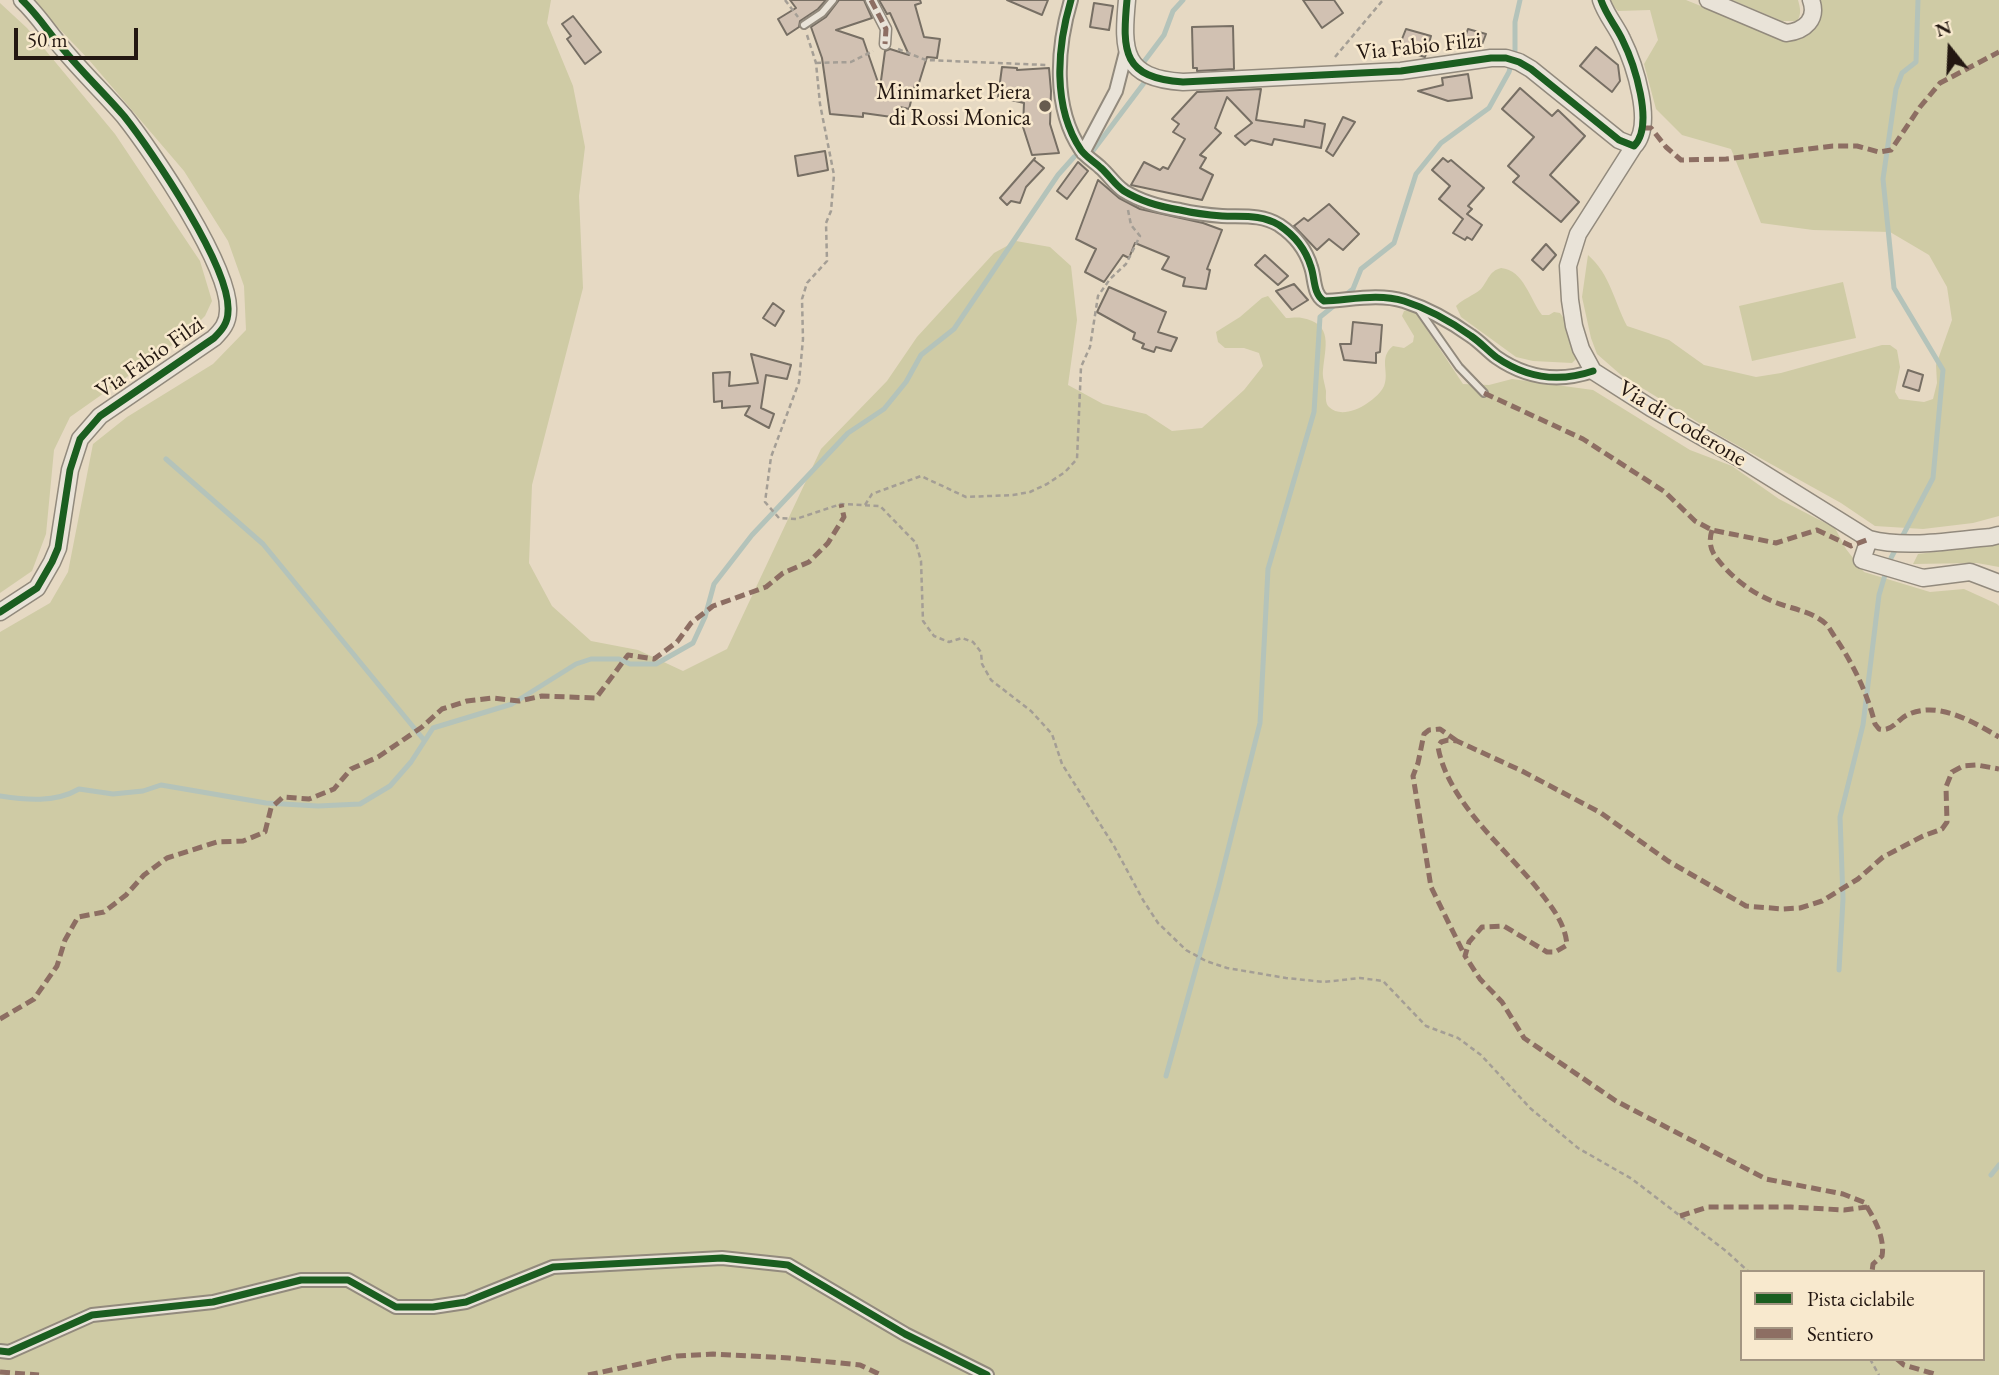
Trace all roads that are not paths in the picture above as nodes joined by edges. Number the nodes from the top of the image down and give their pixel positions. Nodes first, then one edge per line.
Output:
1 (22, 0) edge
2 (833, 0) edge
3 (871, 0) edge
4 (1071, 0) edge
5 (1127, 0) edge
6 (1601, 0) edge
7 (1707, 0) edge
8 (1811, 0) edge
9 (804, 25) road end
10 (885, 44) road end
11 (1126, 52) junction
12 (1634, 146) junction
13 (1083, 153) junction
14 (1416, 305) junction
15 (1593, 371) junction
16 (1484, 393) dead end
17 (1999, 535) edge
18 (1869, 539) junction
19 (1999, 583) edge
20 (0, 612) edge
21 (0, 1351) edge
22 (987, 1375) edge

1 - 20 street, Via Fabio Filzi
2 - 9 lane
3 - 10 street
4 - 13 street
5 - 11 street
6 - 12 street
7 - 8 street
11 - 12 street, Via Fabio Filzi
11 - 13 street
12 - 15 street, Via di Coderone
13 - 14 street
14 - 15 street
14 - 16 lane
15 - 18 street, Via di Coderone
17 - 18 street, Via di Coderone
18 - 19 street
21 - 22 street

